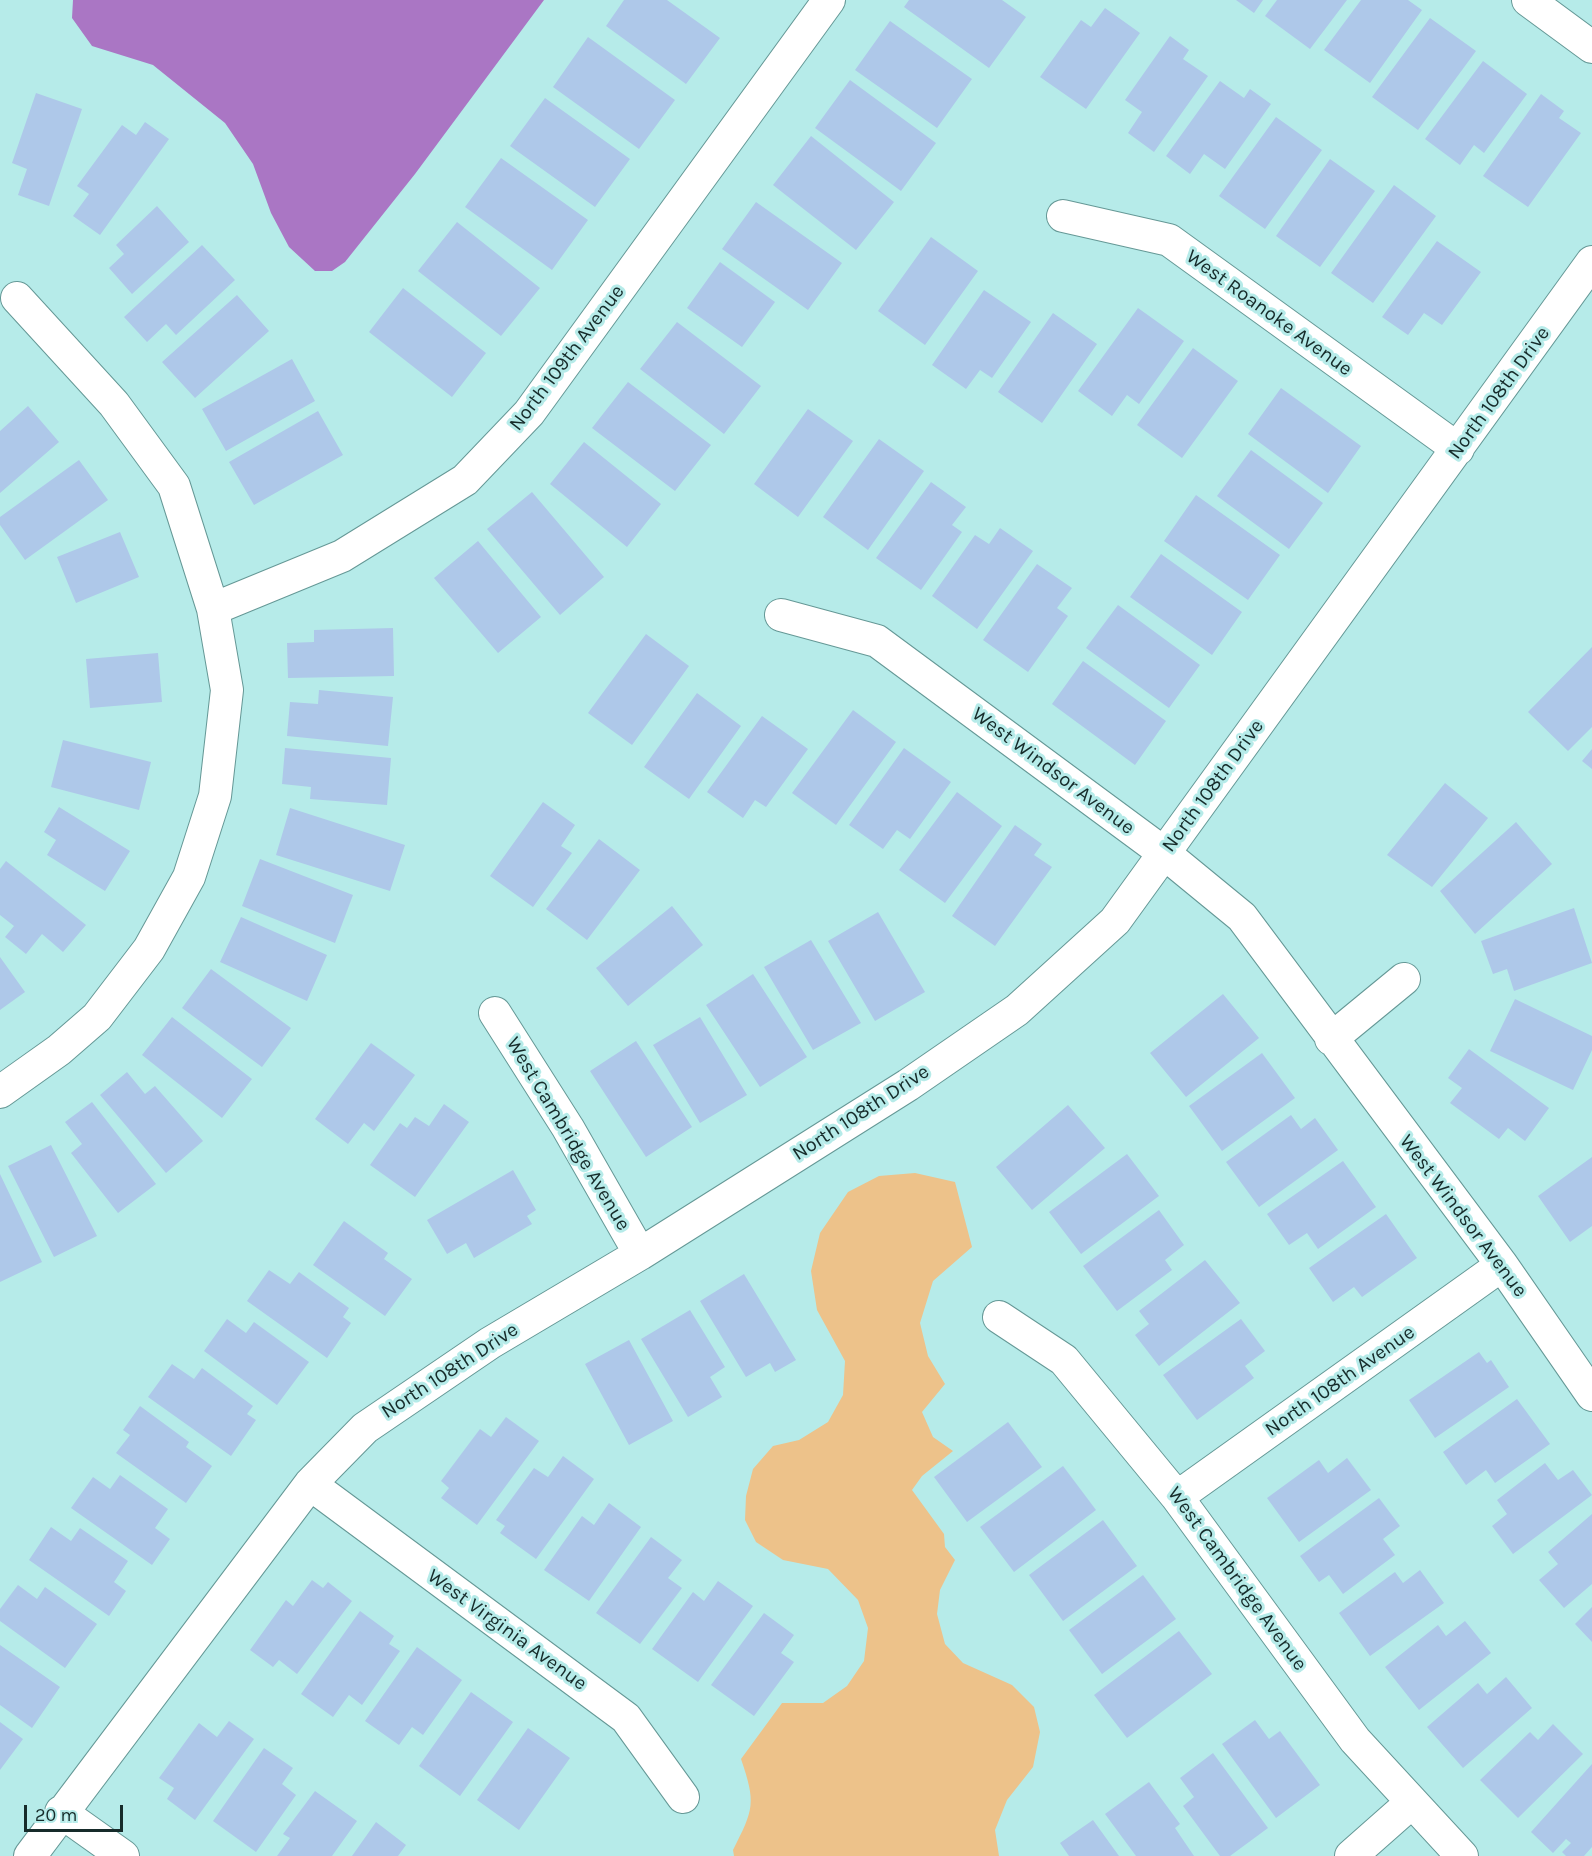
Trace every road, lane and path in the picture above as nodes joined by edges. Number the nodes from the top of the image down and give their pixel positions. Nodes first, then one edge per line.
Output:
1 (829, 0) edge
2 (1528, 0) edge
3 (1592, 47) edge
4 (1063, 216) dead end
5 (1592, 262) edge
6 (17, 298) dead end
7 (1458, 449) junction
8 (213, 609) junction
9 (781, 615) dead end
10 (1164, 854) junction
11 (1404, 979) dead end
12 (495, 1013) dead end
13 (1331, 1039) junction
14 (0, 1092) edge
15 (640, 1254) junction
16 (1502, 1265) junction
17 (999, 1317) dead end
18 (1592, 1395) edge
19 (310, 1484) junction
20 (1177, 1497) junction
21 (683, 1797) dead end
22 (1411, 1803) junction
23 (61, 1812) junction
24 (30, 1856) edge
25 (123, 1856) edge
26 (1351, 1856) edge
27 (1462, 1856) edge

1 - 8 street, North 109th Avenue
2 - 3 street
4 - 7 street, West Roanoke Avenue
5 - 7 street, North 108th Drive
6 - 8 street
7 - 10 street, North 108th Drive
8 - 14 street
9 - 10 street, West Windsor Avenue
10 - 13 street, West Windsor Avenue
10 - 15 street, North 108th Drive
11 - 13 street
12 - 15 street, West Cambridge Avenue
13 - 16 street, West Windsor Avenue
15 - 19 street, North 108th Drive
16 - 18 street, West Windsor Avenue
16 - 20 street, North 108th Avenue
17 - 20 street, West Cambridge Avenue
19 - 21 street, West Virginia Avenue
19 - 23 street, North 108th Drive
20 - 22 street, West Cambridge Avenue
22 - 26 street
22 - 27 street, West Cambridge Avenue
23 - 24 street, North 108th Drive
23 - 25 street

